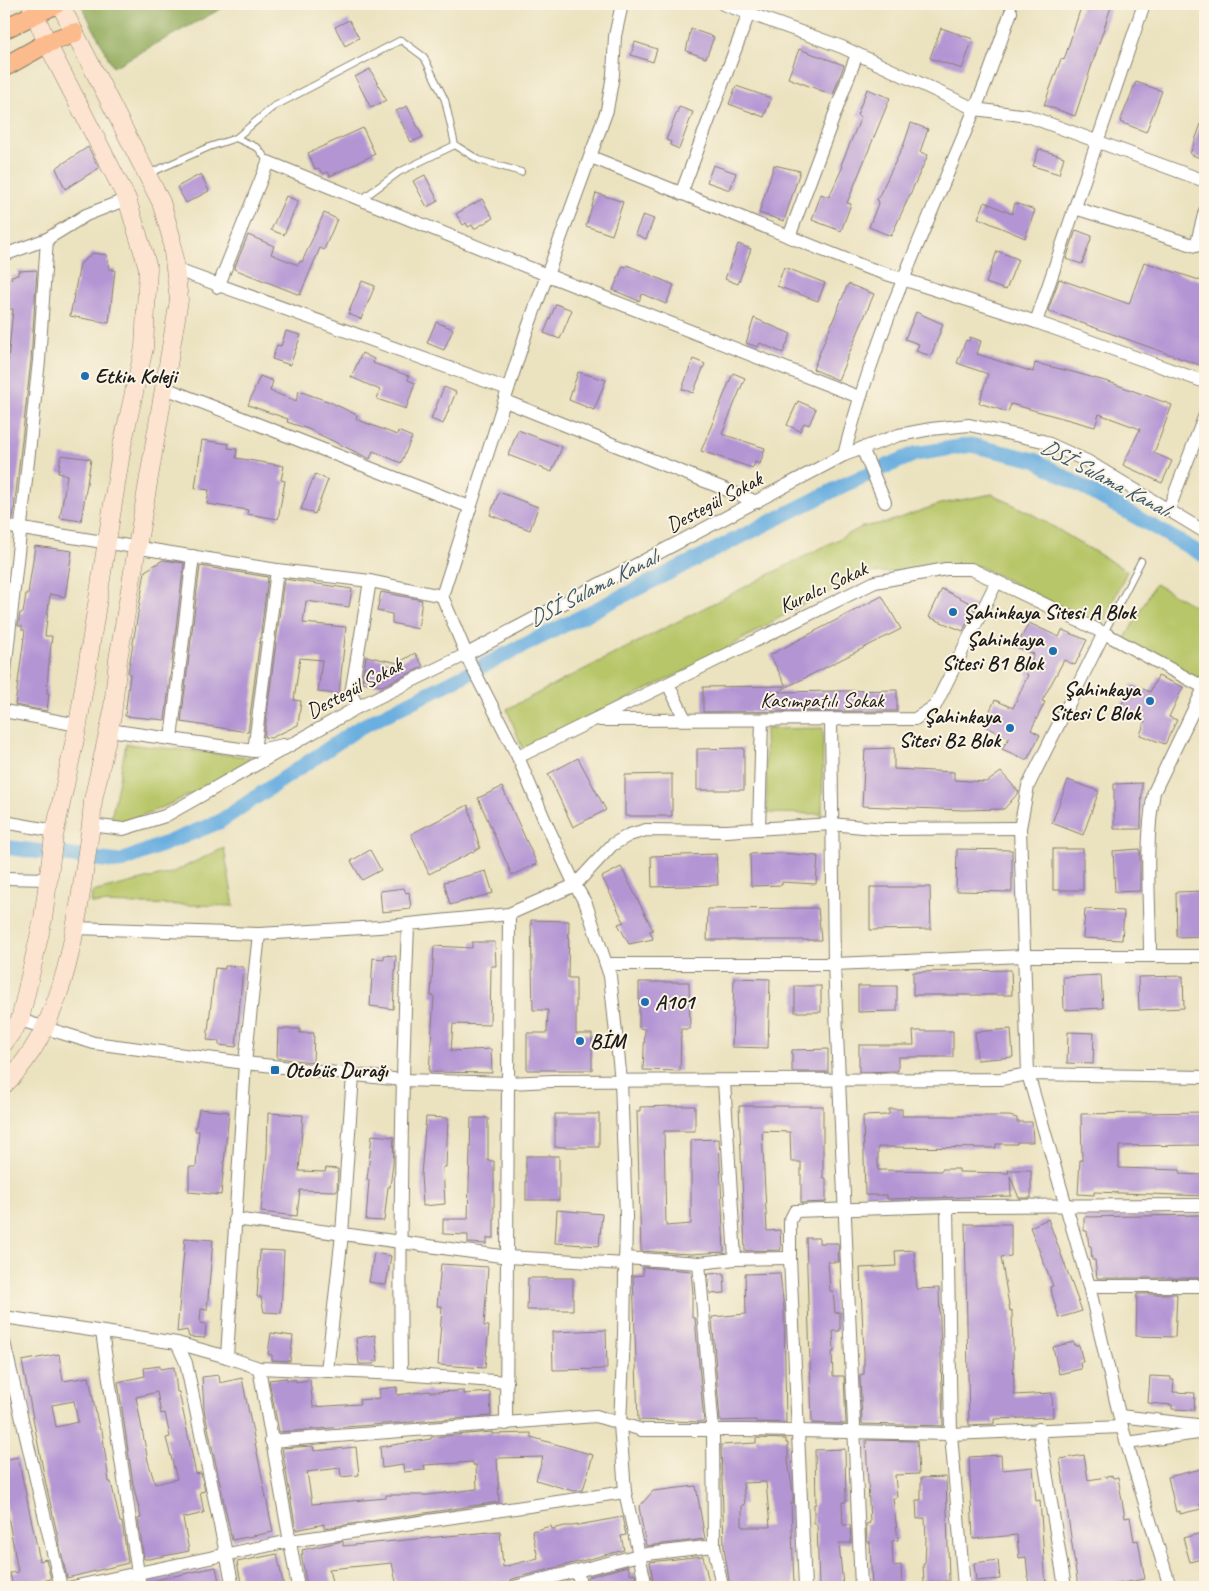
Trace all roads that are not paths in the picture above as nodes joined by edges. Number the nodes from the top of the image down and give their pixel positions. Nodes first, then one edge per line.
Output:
1 (56, 4) edge
2 (60, 4) edge
3 (622, 4) edge
4 (723, 4) edge
5 (1144, 4) edge
6 (33, 9) edge
7 (1011, 12) dead end
8 (749, 13) junction
9 (4, 29) edge
10 (74, 32) junction
11 (47, 44) junction
12 (857, 54) junction
13 (4, 66) edge
14 (975, 109) junction
15 (236, 138) junction
16 (1097, 141) junction
17 (455, 145) junction
18 (591, 157) junction
19 (268, 162) junction
20 (521, 172) dead end
21 (147, 174) junction
22 (1205, 180) edge
23 (682, 194) junction
24 (361, 199) junction
25 (127, 200) junction
26 (1075, 208) junction
27 (1205, 210) edge
28 (789, 237) junction
29 (47, 239) junction
30 (4, 255) edge
31 (177, 270) junction
32 (548, 275) junction
33 (904, 280) junction
34 (218, 287) junction
35 (1036, 322) junction
36 (1205, 382) edge
37 (165, 388) junction
38 (506, 395) junction
39 (859, 397) junction
40 (1205, 415) edge
41 (862, 448) junction
42 (844, 455) junction
43 (757, 502) junction
44 (884, 502) dead end
45 (470, 507) junction
46 (1168, 511) junction
47 (4, 526) edge
48 (22, 529) junction
49 (1205, 532) edge
50 (108, 543) junction
51 (138, 548) junction
52 (193, 556) junction
53 (1141, 560) dead end
54 (277, 570) junction
55 (370, 581) junction
56 (996, 583) junction
57 (442, 596) junction
58 (1104, 633) junction
59 (468, 659) junction
60 (4, 680) edge
61 (668, 684) junction
62 (1205, 688) edge
63 (358, 707) junction
64 (4, 711) edge
65 (597, 720) junction
66 (685, 720) junction
67 (762, 720) junction
68 (831, 720) junction
69 (78, 725) junction
70 (109, 730) junction
71 (171, 739) junction
72 (295, 743) junction
73 (254, 751) junction
74 (518, 757) junction
75 (4, 822) edge
76 (831, 824) junction
77 (1020, 828) junction
78 (759, 829) junction
79 (90, 833) junction
80 (54, 834) junction
81 (49, 873) junction
82 (4, 878) edge
83 (574, 885) junction
84 (509, 914) junction
85 (408, 924) junction
86 (74, 928) junction
87 (259, 934) junction
88 (1025, 956) junction
89 (1150, 956) junction
90 (1205, 956) edge
91 (606, 964) junction
92 (834, 964) junction
93 (20, 1020) junction
94 (45, 1029) junction
95 (4, 1044) edge
96 (245, 1063) junction
97 (1028, 1074) junction
98 (353, 1075) junction
99 (1205, 1077) edge
100 (402, 1080) junction
101 (620, 1081) junction
102 (724, 1081) junction
103 (839, 1081) junction
104 (509, 1083) junction
105 (4, 1084) edge
106 (1066, 1204) junction
107 (1205, 1205) edge
108 (947, 1206) junction
109 (846, 1209) junction
110 (235, 1219) junction
111 (342, 1234) junction
112 (399, 1242) junction
113 (508, 1257) junction
114 (790, 1258) junction
115 (735, 1259) junction
116 (625, 1261) junction
117 (699, 1263) junction
118 (1089, 1286) junction
119 (1205, 1286) edge
120 (4, 1317) edge
121 (102, 1332) junction
122 (4, 1342) edge
123 (177, 1343) junction
124 (227, 1357) junction
125 (259, 1368) junction
126 (327, 1371) junction
127 (401, 1374) junction
128 (507, 1382) junction
129 (1121, 1421) junction
130 (506, 1424) junction
131 (620, 1424) junction
132 (1205, 1426) edge
133 (1039, 1429) junction
134 (713, 1431) junction
135 (797, 1431) junction
136 (1205, 1432) edge
137 (853, 1434) junction
138 (950, 1434) junction
139 (271, 1441) junction
140 (1127, 1443) junction
141 (625, 1492) junction
142 (290, 1541) junction
143 (714, 1546) junction
144 (226, 1553) junction
145 (639, 1555) junction
146 (577, 1571) junction
147 (137, 1574) junction
148 (60, 1587) edge
149 (72, 1587) edge
150 (140, 1587) edge
151 (233, 1587) edge
152 (298, 1587) edge
153 (514, 1587) edge
154 (581, 1587) edge
155 (646, 1587) edge
156 (722, 1587) edge
157 (805, 1587) edge
158 (861, 1587) edge
159 (964, 1587) edge
160 (1065, 1587) edge
161 (1170, 1587) edge

1 - 6 main road
2 - 10 main road
3 - 18 street
4 - 8 street
5 - 16 street
6 - 9 main road
6 - 11 main road
7 - 14 street
8 - 12 street
8 - 23 street
10 - 11 main road
10 - 21 main road
11 - 13 main road
11 - 25 main road
12 - 14 street
12 - 28 street
14 - 16 street
14 - 33 street
15 - 17 lane
15 - 19 lane
15 - 21 lane
16 - 22 street
16 - 26 street
17 - 20 lane
17 - 24 lane
18 - 23 street
18 - 32 street
19 - 24 street
19 - 34 street
21 - 31 main road
23 - 28 street
24 - 32 street
25 - 29 street
25 - 50 main road
26 - 27 street
26 - 35 street
28 - 33 street
29 - 30 street
29 - 48 street
31 - 34 street
31 - 37 main road
32 - 38 street
32 - 39 street
33 - 35 street
33 - 39 street
34 - 38 street
35 - 36 street
37 - 45 street
37 - 51 main road
38 - 43 street
38 - 45 street
39 - 42 street
40 - 46 street
41 - 42 street, Destegül Sokak
41 - 44 street
41 - 46 street, Destegül Sokak
42 - 43 street, Destegül Sokak
43 - 59 street, Destegül Sokak
45 - 57 street
46 - 49 street, Destegül Sokak
47 - 48 street
48 - 50 street
48 - 60 street
50 - 51 street
50 - 69 main road
51 - 52 street
51 - 70 main road
52 - 54 street
52 - 71 street
53 - 58 lane
54 - 55 street
54 - 73 street
55 - 57 street
55 - 63 street
56 - 58 street, Kuralcı Sokak
56 - 61 street, Kuralcı Sokak
56 - 68 street, Kasımpatılı Sokak
57 - 59 street
58 - 62 street, Kuralcı Sokak
58 - 77 street
59 - 63 street, Destegül Sokak
59 - 74 street
61 - 65 street, Kuralcı Sokak
61 - 66 street
62 - 89 street
63 - 72 street, Destegül Sokak
64 - 69 street
65 - 66 street, Kasımpatılı Sokak
65 - 74 street, Kuralcı Sokak
66 - 67 street, Kasımpatılı Sokak
67 - 68 street, Kasımpatılı Sokak
67 - 78 street
68 - 76 street
69 - 80 main road
70 - 71 street
70 - 79 main road
71 - 73 street
72 - 73 street
72 - 79 street, Destegül Sokak
74 - 83 street
75 - 80 street
76 - 77 street
76 - 78 street
76 - 92 street
77 - 88 street
78 - 83 street
79 - 86 main road
80 - 81 main road
81 - 82 street
81 - 93 main road
83 - 84 street
83 - 91 street
84 - 85 street
84 - 104 street
85 - 87 street
85 - 100 street
86 - 87 street
86 - 94 main road
87 - 96 street
88 - 89 street
88 - 92 street
88 - 97 street
89 - 90 street
91 - 92 street
91 - 101 street
92 - 103 street
93 - 94 street
93 - 95 main road
94 - 96 street
94 - 105 main road
96 - 98 street
96 - 110 street
97 - 99 street
97 - 103 street
97 - 106 street
98 - 100 street
98 - 111 street
100 - 104 street
100 - 112 street
101 - 102 street
101 - 104 street
101 - 116 street
102 - 103 street
102 - 115 street
103 - 109 street
104 - 113 street
106 - 107 street
106 - 108 street
106 - 118 street
108 - 109 street
108 - 138 street
109 - 114 street
109 - 137 street
110 - 111 street
110 - 124 street
111 - 112 street
111 - 126 street
112 - 113 street
112 - 127 street
113 - 116 street
113 - 128 street
114 - 115 street
114 - 135 street
115 - 117 street
116 - 117 street
116 - 131 street
117 - 134 street
118 - 119 street
118 - 129 street
120 - 121 street
121 - 123 street
121 - 147 street
122 - 148 street
123 - 124 street
123 - 144 street
124 - 125 street
125 - 126 street
125 - 139 street
126 - 127 street
127 - 128 street
128 - 130 street
129 - 132 street
129 - 133 street
129 - 140 street
130 - 131 street
130 - 139 street
131 - 134 street
131 - 141 street
133 - 138 street
133 - 160 street
134 - 135 street
134 - 143 street
135 - 137 street
135 - 157 street
136 - 140 street
137 - 138 street
137 - 158 street
138 - 159 street
139 - 142 street
140 - 161 street
141 - 142 street
141 - 145 street
142 - 144 street
142 - 152 street
143 - 145 street
143 - 156 street
144 - 147 street
144 - 151 street
145 - 146 street
145 - 155 street
146 - 153 street
146 - 154 street
147 - 149 street
147 - 150 street

